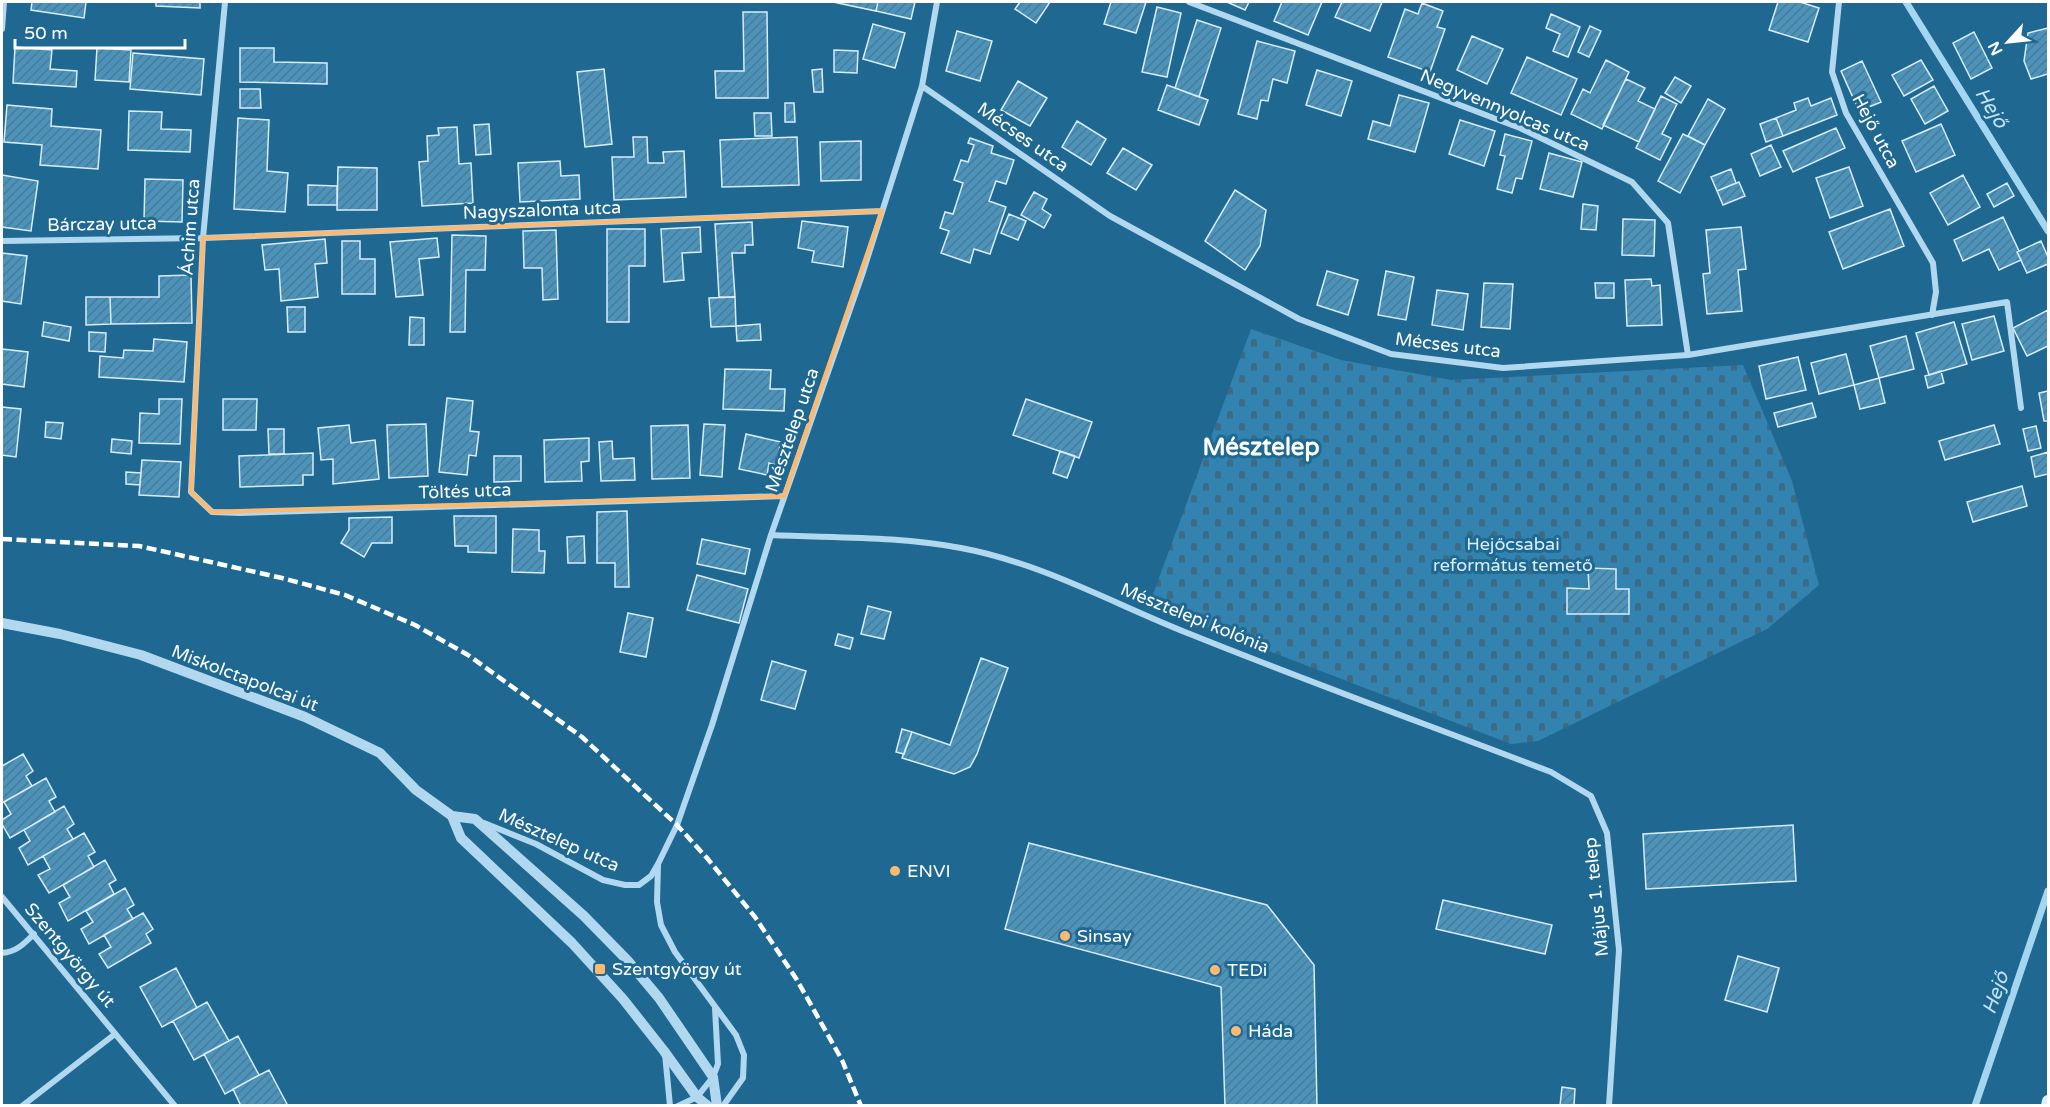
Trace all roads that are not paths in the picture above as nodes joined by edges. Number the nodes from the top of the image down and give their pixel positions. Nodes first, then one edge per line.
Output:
1 (4, 2) edge
2 (225, 2) edge
3 (937, 2) edge
4 (1189, 2) edge
5 (1839, 2) edge
6 (2, 29) edge
7 (922, 86) junction
8 (882, 211) junction
9 (203, 238) junction
10 (2, 241) edge
11 (1932, 315) junction
12 (1688, 355) junction
13 (2021, 408) dead end
14 (193, 455) joint
15 (784, 496) junction
16 (771, 535) junction
17 (2, 623) edge
18 (1591, 796) joint
19 (452, 816) junction
20 (475, 819) junction
21 (658, 864) junction
22 (2, 897) edge
23 (34, 934) junction
24 (2, 953) edge
25 (715, 1008) junction
26 (115, 1034) junction
27 (664, 1051) junction
28 (713, 1077) junction
29 (697, 1097) junction
30 (2049, 1101) edge
31 (22, 1106) edge
32 (175, 1106) edge
33 (670, 1106) edge
34 (678, 1106) edge
35 (708, 1106) edge
36 (717, 1106) edge
37 (723, 1106) edge
38 (1609, 1106) edge
39 (2047, 1106) edge

1 - 6 street
2 - 9 street, Áchim utca
3 - 7 street, Mésztelep utca
4 - 12 street, Negyvennyolcas utca
5 - 11 street, Hejő utca
7 - 8 street, Mésztelep utca
7 - 12 street, Mécses utca
8 - 9 street, Nagyszalonta utca
8 - 15 street, Mésztelep utca
9 - 10 street, Bárczay utca
9 - 14 street, Áchim utca
11 - 12 street, Mécses utca
11 - 13 street, Mécses utca
14 - 15 street, Töltés utca
15 - 16 street, Mésztelep utca
16 - 18 street, Mésztelepi kolónia
16 - 21 street, Mésztelep utca
17 - 19 street, Miskolctapolcai út
18 - 38 street, Május 1. telep
19 - 20 street, Miskolctapolcai út
19 - 27 street, Miskolctapolcai út
20 - 21 street, Mésztelep utca
20 - 28 street
21 - 25 street, Mésztelep utca
22 - 23 street, Szentgyörgy út
23 - 24 street
23 - 26 street, Szentgyörgy út
25 - 28 street
25 - 37 street, Mésztelep utca
26 - 31 street, Szentgyörgy út
26 - 32 street, Szentgyörgy út
27 - 29 street, Miskolctapolcai út
27 - 33 street
28 - 29 street
28 - 36 street
29 - 34 street
29 - 35 street, Miskolctapolcai út
30 - 39 main road

